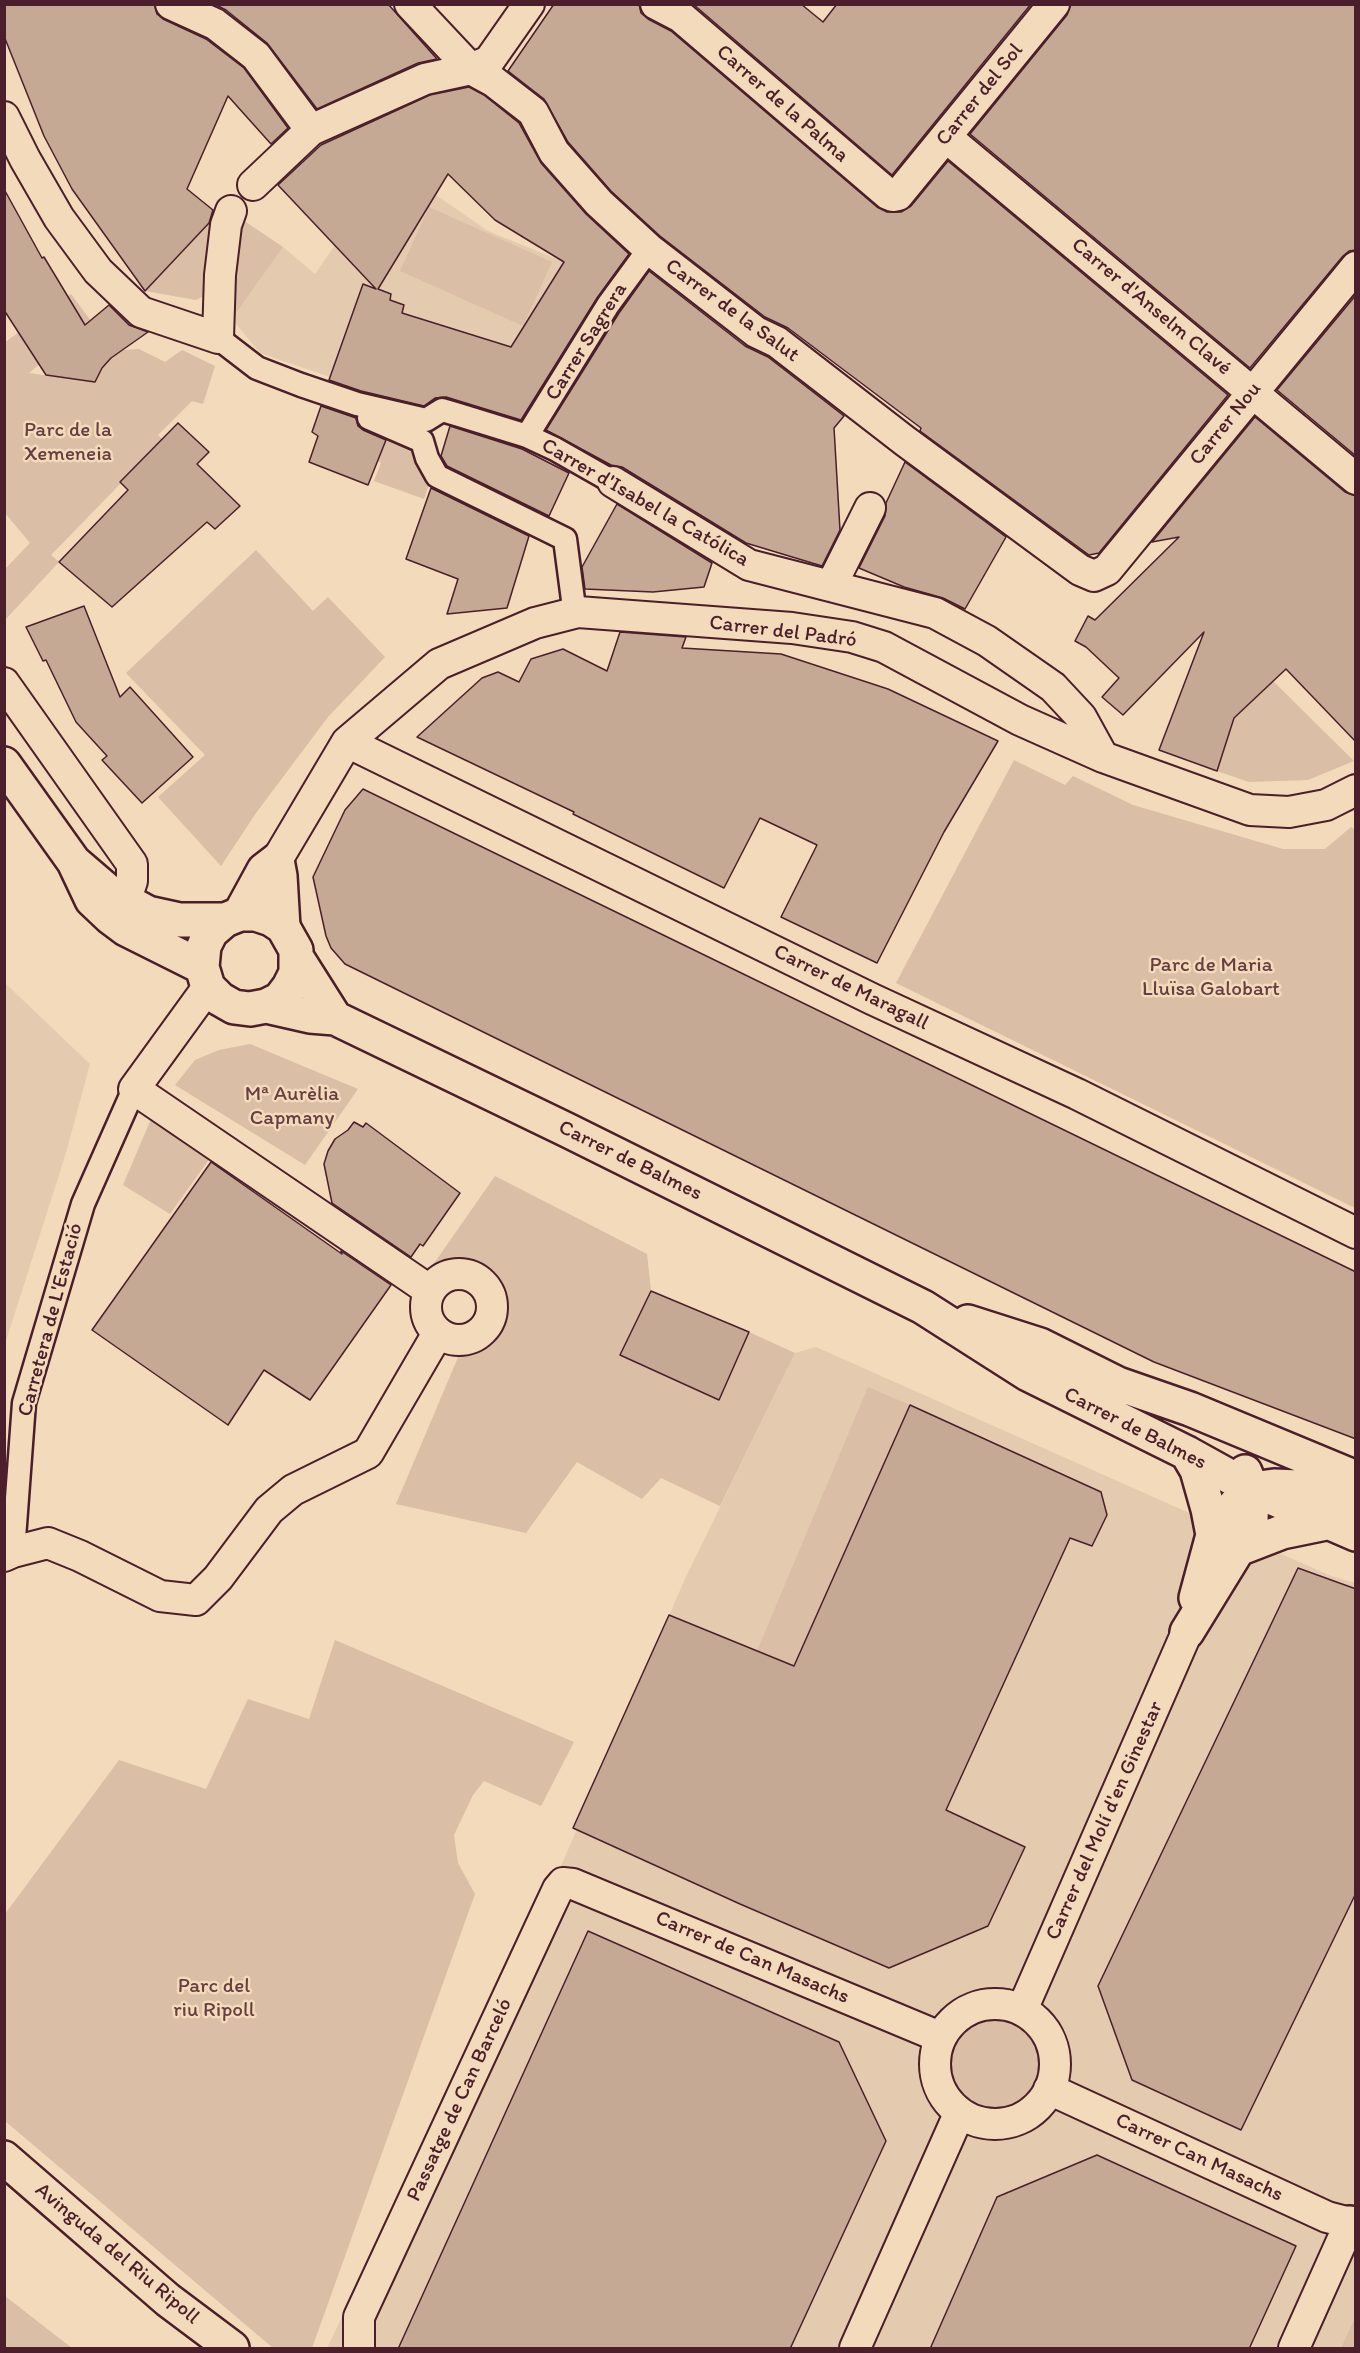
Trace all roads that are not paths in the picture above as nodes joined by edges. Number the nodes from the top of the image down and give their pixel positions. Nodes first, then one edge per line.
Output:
1 (171, 4) edge
2 (410, 4) edge
3 (529, 4) edge
4 (656, 4) edge
5 (1054, 4) edge
6 (221, 14) edge
7 (471, 69) junction
8 (4, 117) edge
9 (311, 130) junction
10 (946, 137) junction
11 (253, 185) dead end
12 (906, 185) joint
13 (231, 211) dead end
14 (649, 249) junction
15 (1356, 267) edge
16 (218, 338) junction
17 (1252, 392) junction
18 (357, 404) junction
19 (527, 436) junction
20 (1356, 479) edge
21 (613, 482) joint
22 (870, 508) dead end
23 (1094, 576) joint
24 (831, 586) junction
25 (578, 612) junction
26 (4, 683) edge
27 (347, 742) junction
28 (1103, 758) junction
29 (4, 764) edge
30 (1356, 790) edge
31 (276, 860) junction
32 (74, 862) junction
33 (125, 902) junction
34 (233, 917) junction
35 (283, 927) junction
36 (297, 958) junction
37 (205, 977) junction
38 (266, 1006) junction
39 (335, 1018) junction
40 (134, 1089) junction
41 (1356, 1233) edge
42 (429, 1290) junction
43 (923, 1307) junction
44 (438, 1333) junction
45 (1118, 1384) junction
46 (1187, 1453) junction
47 (1356, 1478) edge
48 (1252, 1489) junction
49 (1356, 1503) edge
50 (1341, 1529) edge
51 (1225, 1543) junction
52 (9, 1554) edge
53 (1187, 1632) joint
54 (563, 1883) joint
55 (1022, 2010) junction
56 (940, 2037) junction
57 (1049, 2089) junction
58 (959, 2114) junction
59 (4, 2158) edge
60 (1354, 2224) edge
61 (232, 2349) edge
62 (359, 2349) edge
63 (855, 2349) edge
64 (1294, 2349) edge

1 - 6 street
2 - 7 street, Carrer de la Salut
3 - 7 street
4 - 12 street, Carrer de la Palma
5 - 10 street, Carrer del Sol
6 - 9 street
7 - 9 street
7 - 14 street, Carrer de la Salut
8 - 16 street, Carrer d'Isabel la Católica
9 - 11 street
10 - 12 street, Carrer del Sol
10 - 17 street, Carrer d'Anselm Clavé
13 - 16 street
14 - 19 street, Carrer Sagrera
14 - 23 street, Carrer de la Salut
15 - 17 street, Carrer Nou
16 - 18 street, Carrer d'Isabel la Católica
17 - 20 street, Carrer d'Anselm Clavé
17 - 23 street, Carrer Nou
18 - 19 street, Carrer d'Isabel la Católica
18 - 25 street
19 - 21 street, Carrer d'Isabel la Católica
21 - 24 street, Carrer d'Isabel la Católica
22 - 24 street
24 - 28 street, Carrer d'Isabel la Católica
25 - 27 street, Carrer del Padró
25 - 28 street, Carrer del Padró
26 - 33 street
27 - 31 street, Carrer del Padró
27 - 41 street, Carrer de Maragall
28 - 30 street, Carrer del Padró
29 - 32 main road
31 - 34 main road, Carrer del Padró
31 - 35 main road
32 - 33 main road
32 - 37 main road
33 - 34 main road
34 - 35 main road
34 - 37 main road
35 - 36 main road
36 - 38 main road
36 - 39 main road
37 - 38 main road
37 - 40 street
38 - 39 main road, Carrer de Balmes
39 - 43 main road, Carrer de Balmes
40 - 42 street
40 - 52 street, Carretera de L'Estació
42 - 44 street
42 - 44 street
43 - 45 main road, Carrer de Balmes
43 - 46 main road, Carrer de Balmes
44 - 52 street
45 - 47 main road, Carrer de Balmes
45 - 48 main road
46 - 48 main road, Carrer de Balmes
46 - 51 main road
48 - 49 main road
48 - 50 main road, Carrer de Balmes
48 - 51 main road
50 - 51 main road
51 - 53 main road
53 - 55 street, Carrer del Molí d'en Ginestar
54 - 56 street, Carrer de Can Masachs
54 - 62 street, Passatge de Can Barceló
55 - 56 street
55 - 57 street
56 - 58 street
57 - 58 street
57 - 60 street, Carrer Can Masachs
58 - 63 street
59 - 61 main road, Avinguda del Riu Ripoll
60 - 64 street

